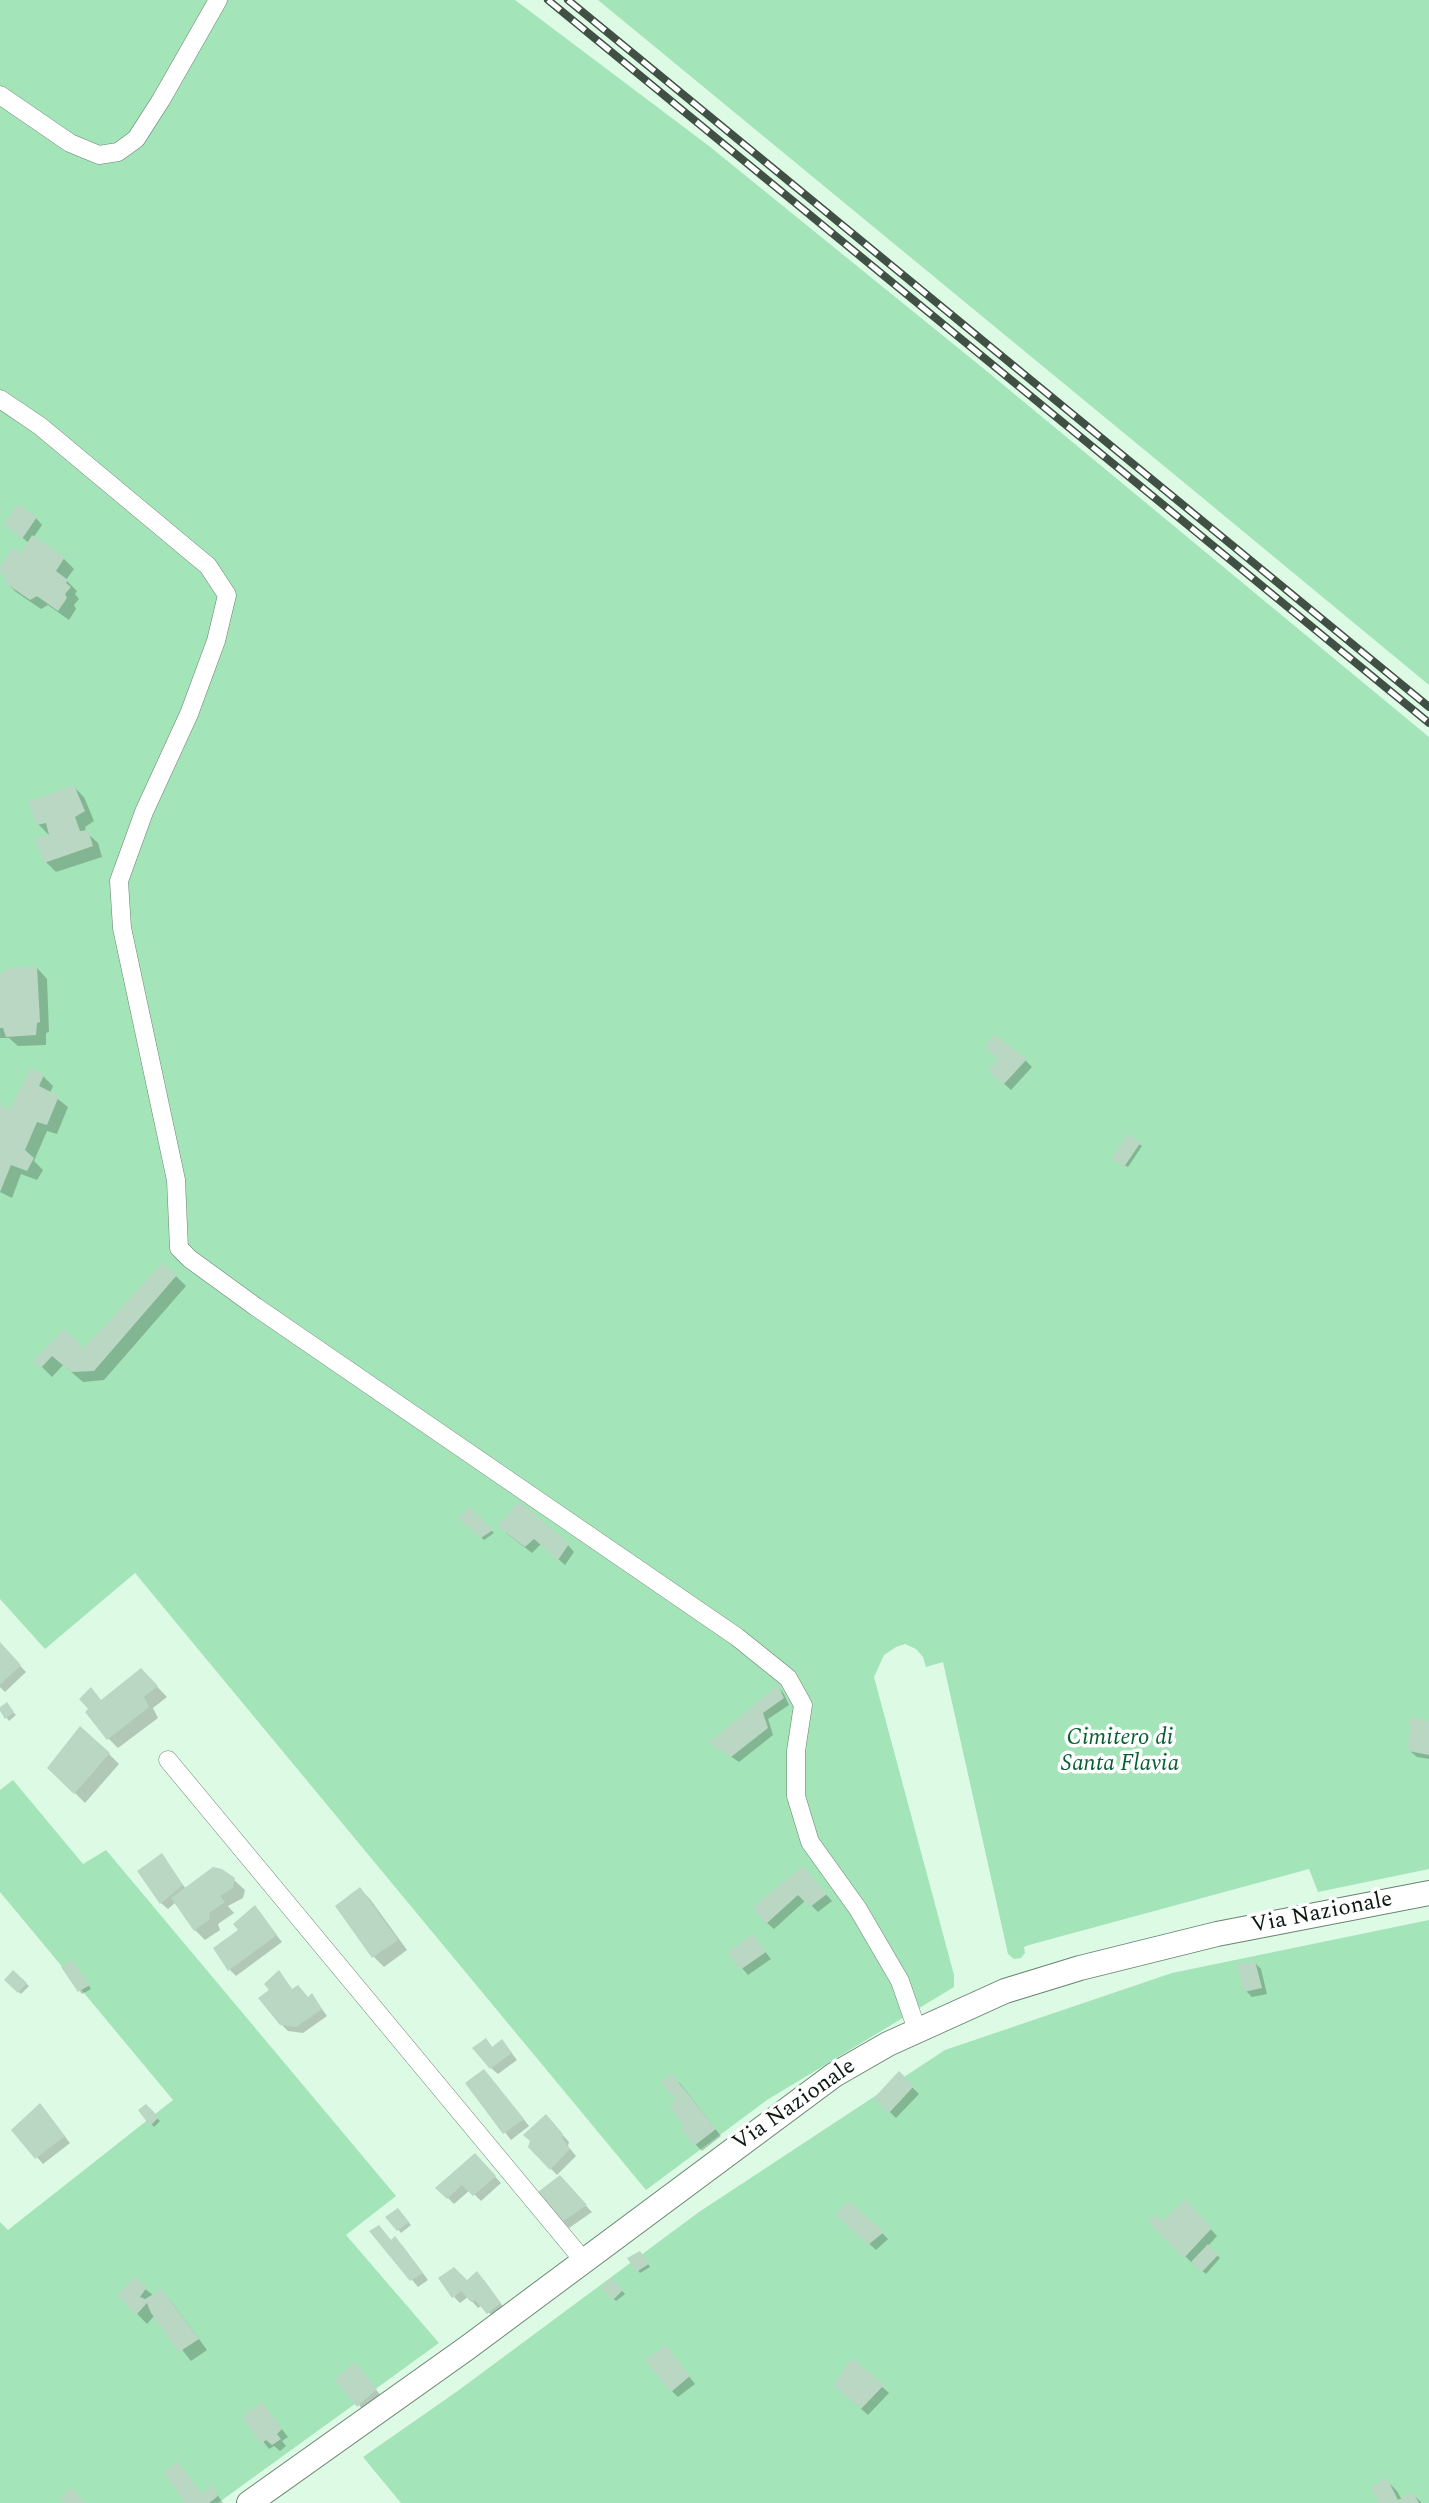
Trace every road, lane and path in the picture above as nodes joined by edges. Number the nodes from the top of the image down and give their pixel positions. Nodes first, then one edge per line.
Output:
1 (218, 0) edge
2 (0, 95) edge
3 (0, 399) edge
4 (168, 1760) dead end
5 (1429, 1893) edge
6 (917, 2030) junction
7 (583, 2260) junction
8 (249, 2503) edge

1 - 2 street
3 - 6 street
4 - 7 street
5 - 6 main road, Via Nazionale
6 - 7 main road, Via Nazionale
7 - 8 main road, Via Nazionale

